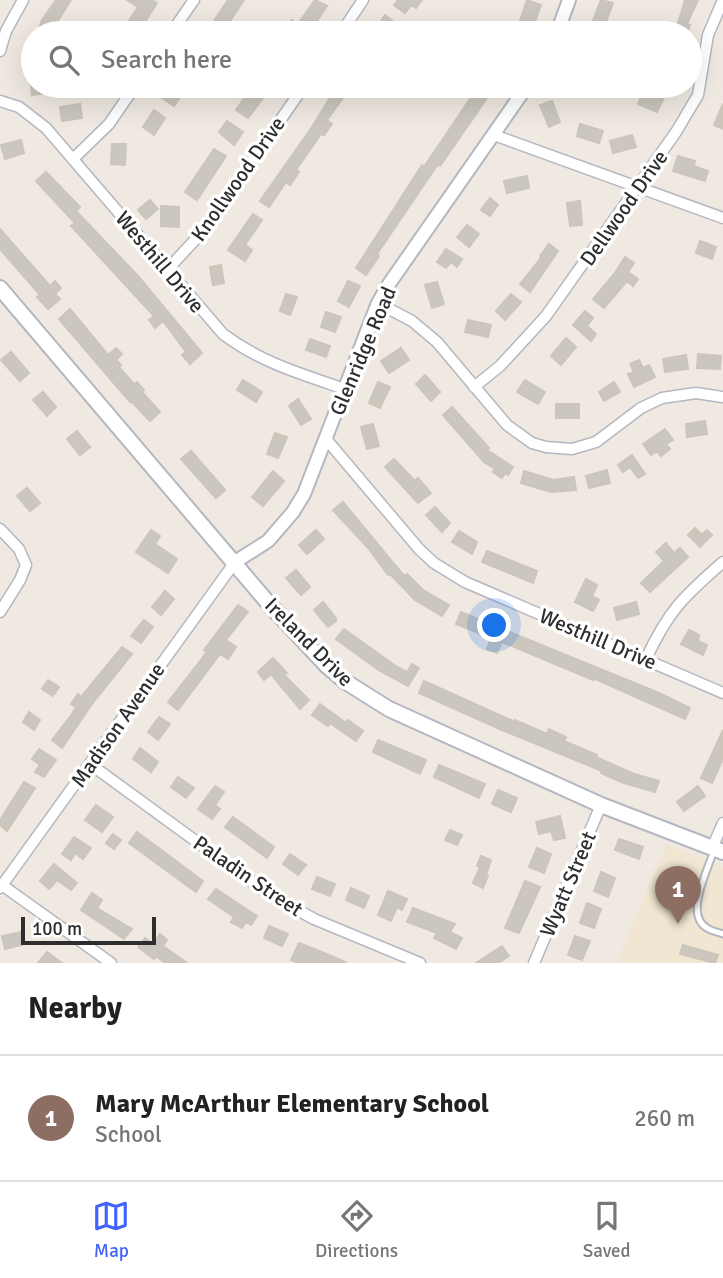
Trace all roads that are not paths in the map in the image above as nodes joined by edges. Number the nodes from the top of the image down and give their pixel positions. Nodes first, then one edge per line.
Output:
1 (23, 0) edge
2 (194, 0) edge
3 (363, 0) edge
4 (569, 0) edge
5 (723, 0) edge
6 (179, 21) edge
7 (349, 21) edge
8 (561, 21) edge
9 (0, 51) edge
10 (702, 79) edge
11 (127, 98) edge
12 (296, 98) edge
13 (519, 98) edge
14 (695, 98) edge
15 (0, 101) edge
16 (494, 135) junction
17 (73, 159) junction
18 (638, 186) junction
19 (723, 218) edge
20 (168, 269) junction
21 (0, 288) edge
22 (378, 303) junction
23 (474, 387) junction
24 (345, 389) junction
25 (723, 397) edge
26 (326, 439) junction
27 (0, 529) edge
28 (235, 562) junction
29 (723, 562) edge
30 (0, 612) edge
31 (646, 659) junction
32 (723, 692) edge
33 (90, 764) junction
34 (601, 804) junction
35 (723, 823) edge
36 (717, 850) edge
37 (1, 886) edge
38 (723, 934) edge
39 (111, 963) edge
40 (420, 963) edge
41 (534, 963) edge

1 - 9 street
2 - 6 street
3 - 7 street
4 - 8 street
5 - 10 street, Dellwood Drive
11 - 17 street
12 - 20 street, Knollwood Drive
13 - 16 street, Glenridge Road
14 - 18 street, Dellwood Drive
15 - 17 street, Westhill Drive
16 - 18 street
16 - 22 street, Glenridge Road
17 - 20 street, Westhill Drive
18 - 19 street
18 - 23 street, Dellwood Drive
20 - 24 street, Westhill Drive
21 - 28 main road, Ireland Drive
22 - 23 street
22 - 24 street, Glenridge Road
23 - 25 street
24 - 26 street, Glenridge Road
26 - 28 street, Glenridge Road
26 - 31 street, Westhill Drive
27 - 30 street
28 - 33 street, Madison Avenue
28 - 34 main road, Ireland Drive
29 - 31 street
31 - 32 street, Westhill Drive
33 - 37 street, Madison Avenue
33 - 40 street, Paladin Street
34 - 36 main road, Ireland Drive
34 - 41 street, Wyatt Street
35 - 36 street
36 - 38 lane
37 - 39 street

